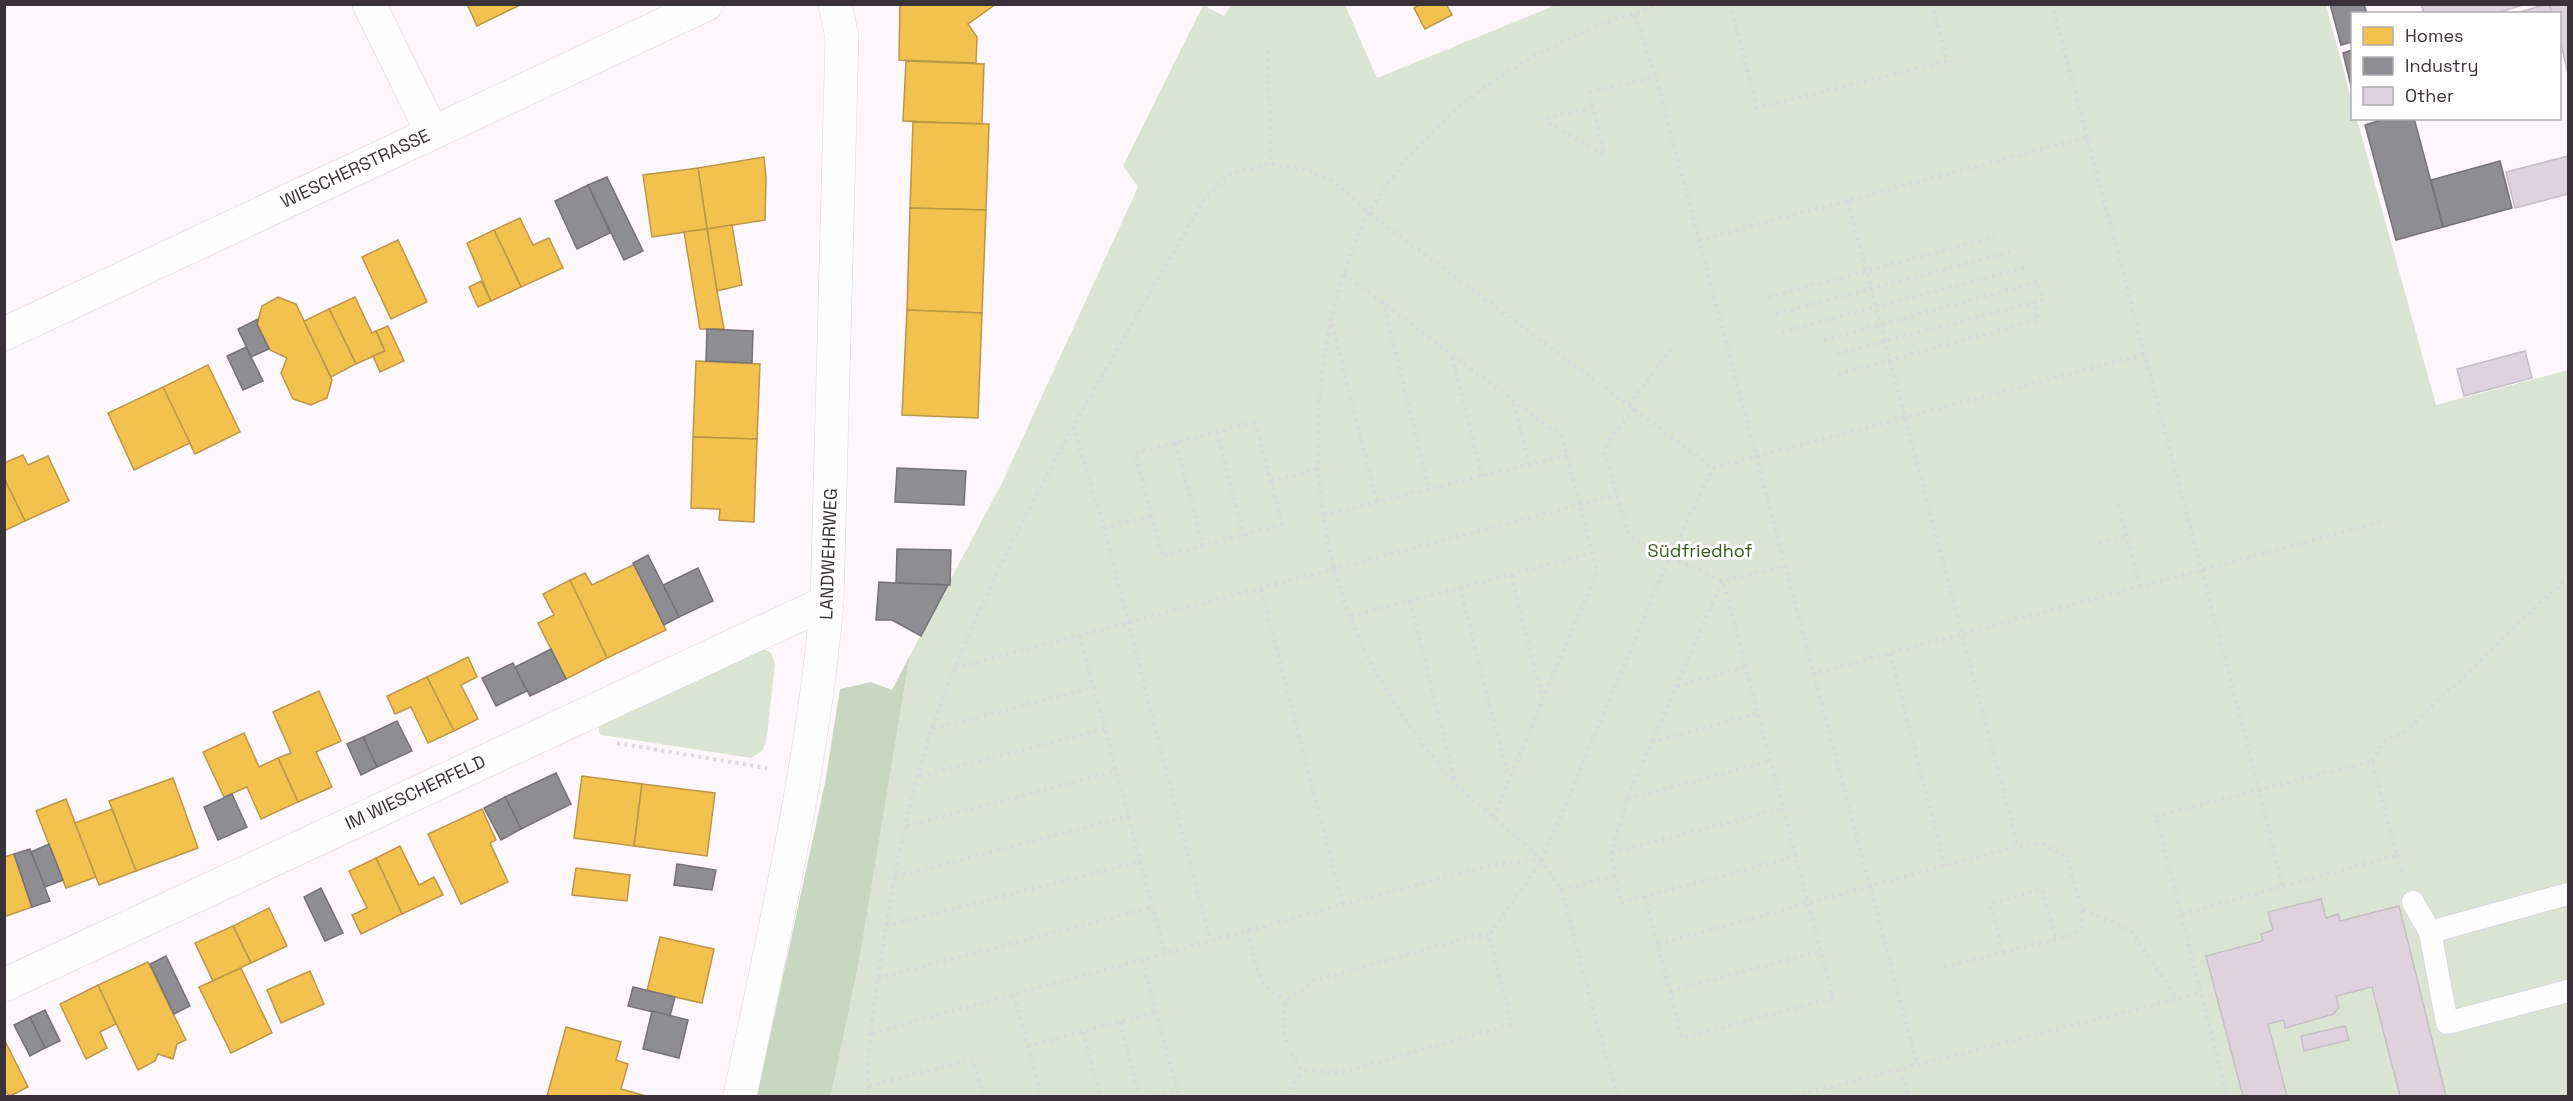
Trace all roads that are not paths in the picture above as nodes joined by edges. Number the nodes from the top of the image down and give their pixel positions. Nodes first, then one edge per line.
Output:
1 (369, 4) edge
2 (707, 4) edge
3 (835, 4) edge
4 (432, 132) junction
5 (4, 334) edge
6 (827, 602) junction
7 (2568, 894) edge
8 (2413, 902) dead end
9 (2430, 932) junction
10 (4, 985) edge
11 (2568, 991) edge
12 (740, 1096) edge

1 - 4 street
2 - 4 street, WIESCHERSTRASSE
3 - 6 street, LANDWEHRWEG
4 - 5 street, WIESCHERSTRASSE
6 - 10 street, IM WIESCHERFELD
6 - 12 street, LANDWEHRWEG
7 - 9 lane
8 - 9 lane
9 - 11 lane

